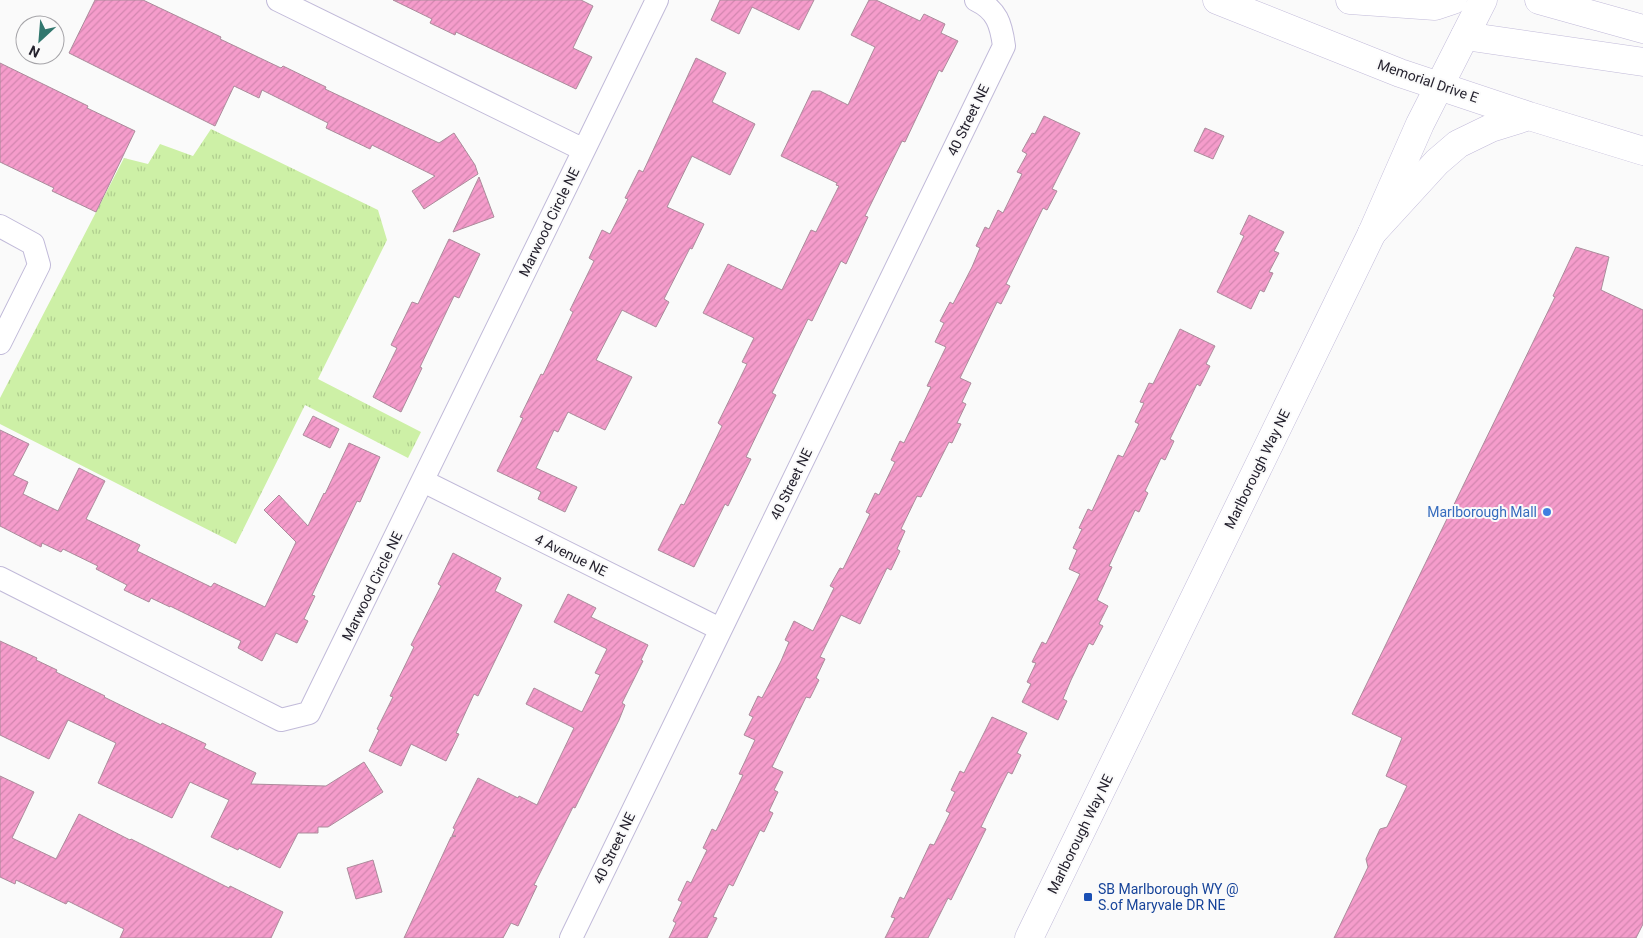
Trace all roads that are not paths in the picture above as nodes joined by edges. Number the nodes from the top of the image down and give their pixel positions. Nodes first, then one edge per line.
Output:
1 (278, 0) edge
2 (657, 0) edge
3 (976, 0) edge
4 (1217, 0) edge
5 (1350, 0) edge
6 (1453, 0) edge
7 (1483, 0) edge
8 (1539, 0) edge
9 (1594, 0) edge
10 (1636, 27) edge
11 (1465, 36) junction
12 (1643, 62) edge
13 (1440, 86) junction
14 (1529, 116) junction
15 (584, 150) junction
16 (1643, 152) edge
17 (0, 226) edge
18 (1372, 233) junction
19 (0, 343) edge
20 (423, 481) junction
21 (0, 578) edge
22 (720, 629) junction
23 (571, 938) edge
24 (1029, 938) edge

1 - 15 street, Marwood Circle NE
2 - 15 street, Marwood Circle NE
3 - 22 street, 40 Street NE
4 - 13 main road, Memorial Drive E
5 - 6 main road
7 - 11 main road, Marlborough Way NE
8 - 10 main road
9 - 10 main road
11 - 12 main road
11 - 13 main road, Marlborough Way NE
13 - 14 main road, Memorial Drive E
13 - 18 main road, Marlborough Way NE
14 - 16 main road, Memorial Drive E
14 - 18 main road
15 - 20 street, Marwood Circle NE
17 - 19 street
18 - 24 main road, Marlborough Way NE
20 - 21 street, Marwood Circle NE
20 - 22 street, 4 Avenue NE
22 - 23 street, 40 Street NE

